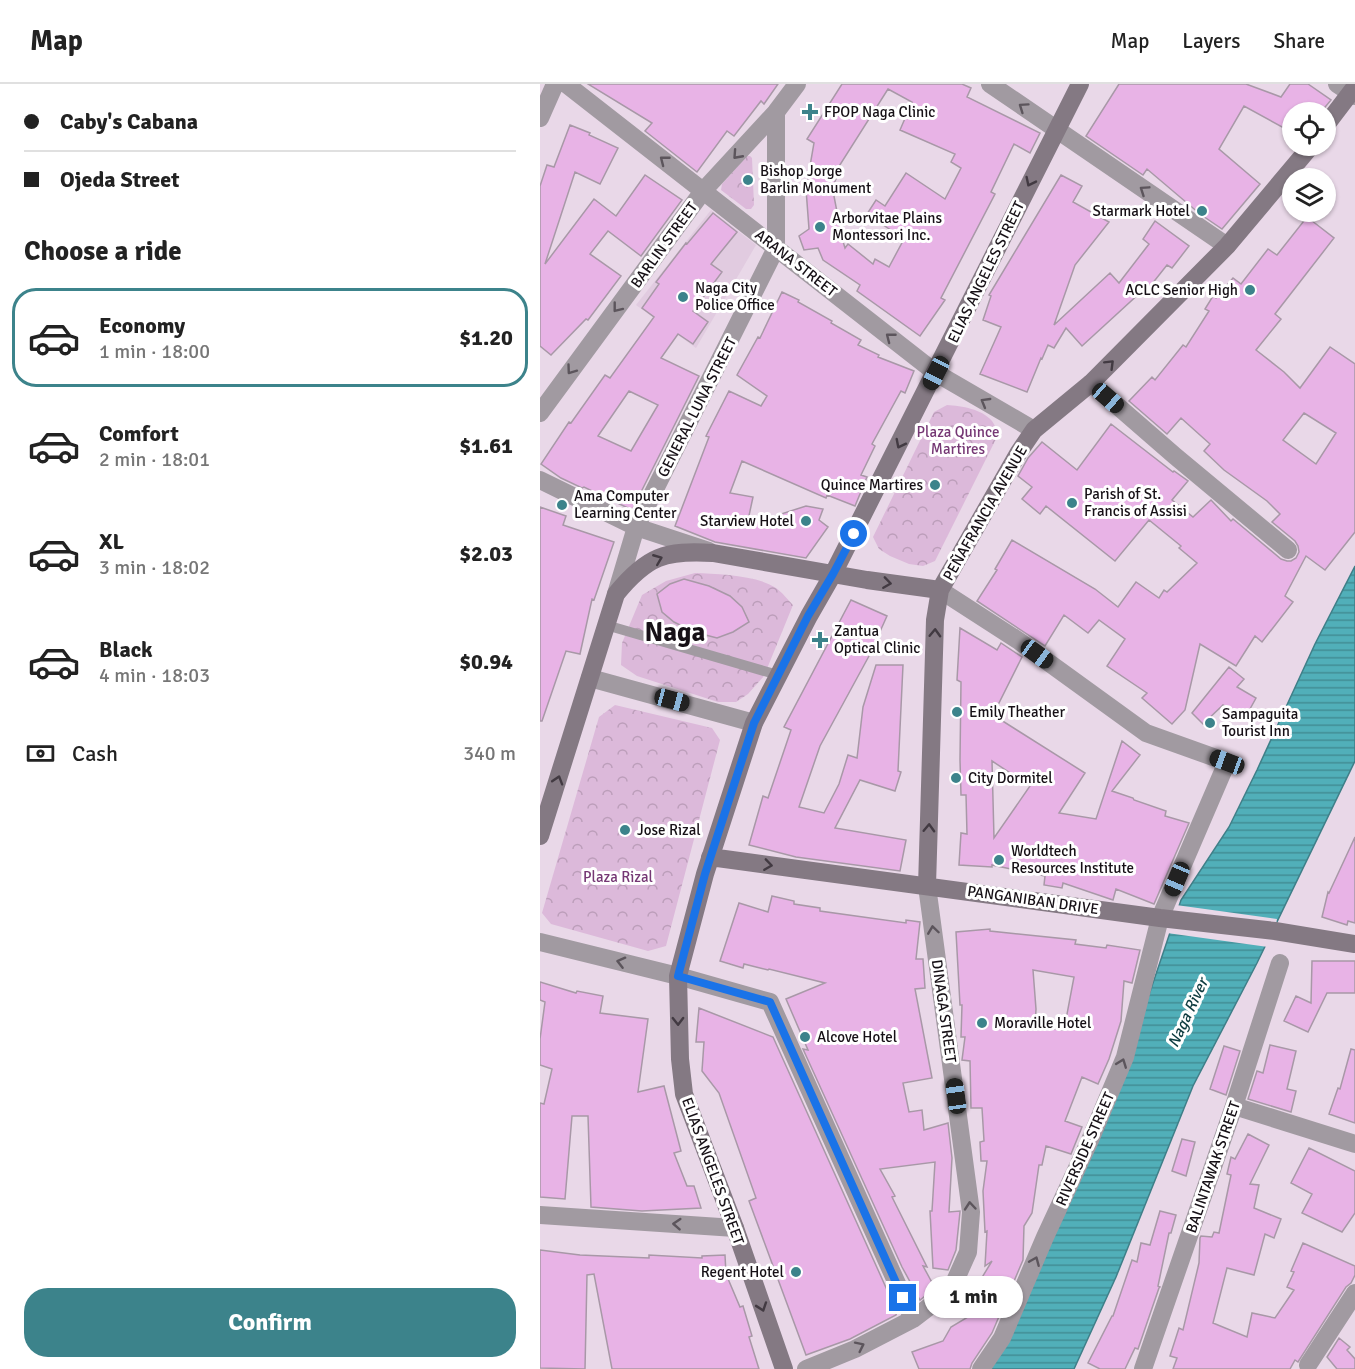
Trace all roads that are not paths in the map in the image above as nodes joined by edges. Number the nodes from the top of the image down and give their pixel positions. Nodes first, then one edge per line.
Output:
1 (555, 84) edge
2 (566, 84) edge
3 (797, 84) edge
4 (990, 84) edge
5 (1080, 84) edge
6 (1349, 90) edge
7 (1336, 110) edge
8 (776, 112) junction
9 (540, 118) edge
10 (1056, 130) junction
11 (1303, 156) edge
12 (703, 191) junction
13 (1227, 246) junction
14 (776, 248) junction
15 (936, 373) junction
16 (1091, 383) junction
17 (540, 413) edge
18 (1034, 430) junction
19 (540, 480) edge
20 (636, 527) junction
21 (1288, 550) dead end
22 (713, 553) junction
23 (833, 574) junction
24 (940, 590) junction
25 (616, 594) junction
26 (606, 625) junction
27 (778, 675) junction
28 (590, 678) junction
29 (754, 723) junction
30 (540, 836) edge
31 (710, 857) junction
32 (927, 886) junction
33 (1163, 918) junction
34 (540, 942) edge
35 (1355, 944) edge
36 (1280, 963) dead end
37 (678, 976) junction
38 (1234, 1106) junction
39 (1355, 1144) edge
40 (540, 1215) edge
41 (735, 1228) junction
42 (1355, 1293) edge
43 (913, 1319) junction
44 (1308, 1365) dead end
45 (784, 1369) edge
46 (806, 1369) edge
47 (981, 1369) edge
48 (1143, 1369) edge

1 - 9 street
12 -> 2 street, ARANA STREET
3 - 8 street, BARLIN STREET
10 -> 4 street
5 - 10 main road, ELIAS ANGELES STREET
6 - 7 main road
8 -> 12 street, BARLIN STREET
8 - 14 street, GENERAL LUNA STREET
13 -> 10 street
10 -> 15 main road, ELIAS ANGELES STREET
11 - 13 main road, PEÑAFRANCIA AVENUE
12 - 14 street, ARANA STREET
12 -> 17 street, BARLIN STREET
16 -> 13 main road, PEÑAFRANCIA AVENUE
15 -> 14 street, ARANA STREET
14 - 20 street, GENERAL LUNA STREET
18 -> 15 street, ARANA STREET
15 -> 23 main road, ELIAS ANGELES STREET
16 - 18 main road, PEÑAFRANCIA AVENUE
16 - 21 street
18 - 24 main road, PEÑAFRANCIA AVENUE
19 - 20 street
20 - 22 street
20 - 25 street, GENERAL LUNA STREET
22 - 23 main road
25 -> 22 main road
23 -> 24 main road
23 - 27 main road, ELIAS ANGELES STREET
32 -> 24 main road, PEÑAFRANCIA AVENUE
24 - 33 street, RIVERSIDE STREET
25 - 26 main road, GENERAL LUNA STREET
26 - 27 lane
26 - 28 main road, GENERAL LUNA STREET
27 - 29 main road, ELIAS ANGELES STREET
28 - 29 street
30 -> 28 main road, GENERAL LUNA STREET
29 - 31 main road, ELIAS ANGELES STREET
31 -> 32 main road, PANGANIBAN DRIVE
31 - 37 main road, ELIAS ANGELES STREET
32 - 33 main road, PANGANIBAN DRIVE
43 -> 32 street, DINAGA STREET
33 - 35 main road, PANGANIBAN DRIVE
47 -> 33 street, RIVERSIDE STREET
37 -> 34 street
36 - 38 street, BALINTAWAK STREET
37 -> 41 main road, ELIAS ANGELES STREET
37 - 43 street
38 - 39 street
38 - 48 street, BALINTAWAK STREET
41 -> 40 street
41 -> 45 main road, ELIAS ANGELES STREET
42 - 44 street
46 -> 43 street, DINAGA STREET

